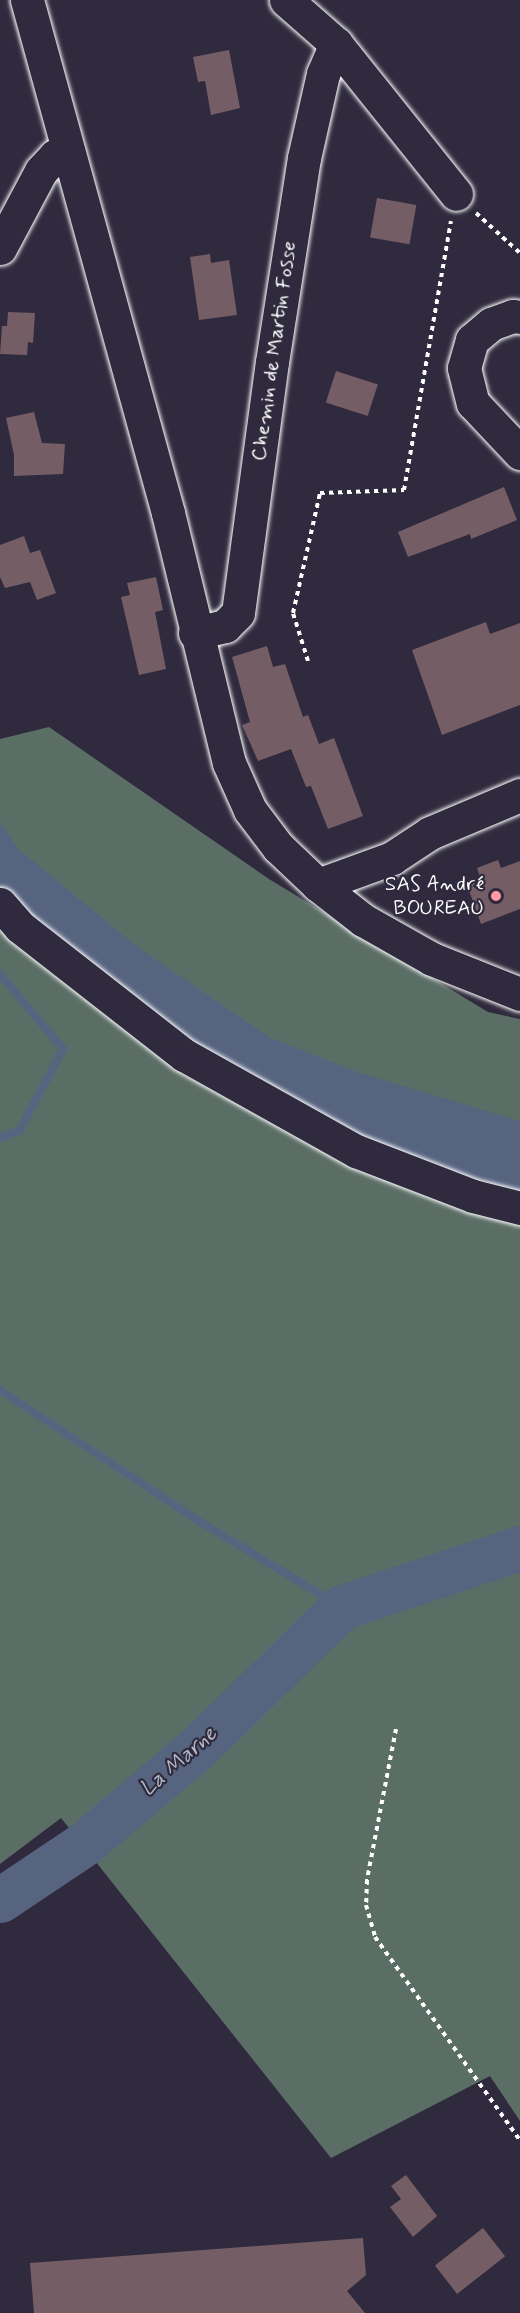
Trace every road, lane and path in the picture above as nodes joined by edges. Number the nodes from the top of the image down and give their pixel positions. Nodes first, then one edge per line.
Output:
1 (27, 0) edge
2 (292, 3) edge
3 (336, 44) junction
4 (68, 152) junction
5 (456, 194) junction
6 (0, 248) edge
7 (520, 253) edge
8 (520, 317) edge
9 (520, 453) edge
10 (195, 633) junction
11 (308, 661) dead end
12 (520, 795) edge
13 (318, 885) junction
14 (0, 904) edge
15 (520, 994) edge
16 (520, 1208) edge
17 (396, 1729) dead end
18 (520, 2140) edge

1 - 4 street
2 - 3 street
3 - 5 street
3 - 10 street, Chemin de Martin Fosse
4 - 6 street
4 - 10 street
5 - 7 path
5 - 11 path
8 - 9 street
10 - 13 street
12 - 13 street
13 - 15 street
14 - 16 street
17 - 18 path

